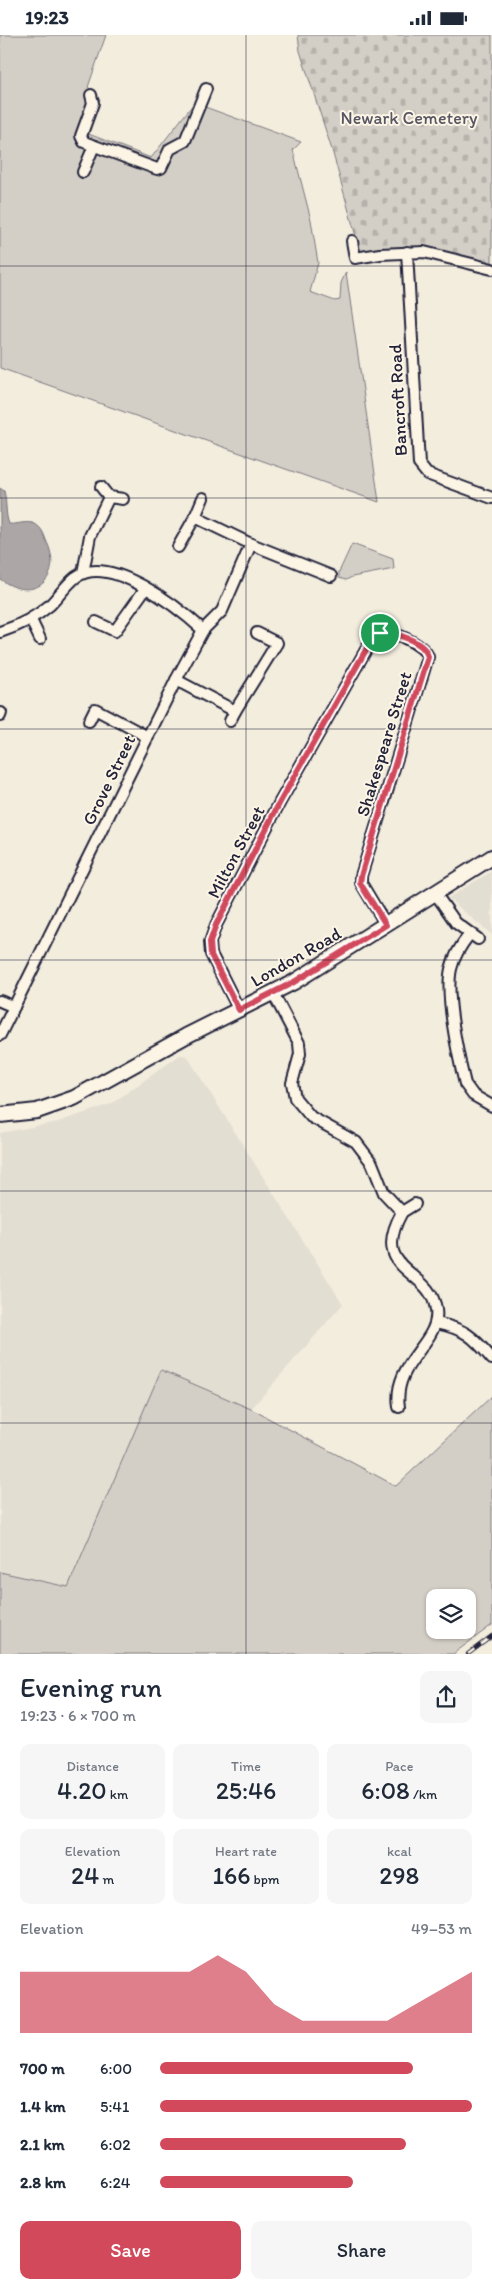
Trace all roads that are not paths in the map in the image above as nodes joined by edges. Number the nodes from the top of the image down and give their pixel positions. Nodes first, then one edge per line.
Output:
1 (206, 89) dead end
2 (91, 95) dead end
3 (94, 145) junction
4 (83, 172) dead end
5 (352, 241) dead end
6 (407, 252) junction
7 (492, 269) edge
8 (101, 487) dead end
9 (109, 497) junction
10 (203, 498) dead end
11 (123, 499) dead end
12 (492, 499) edge
13 (195, 517) junction
14 (251, 544) junction
15 (178, 547) dead end
16 (83, 573) junction
17 (331, 576) dead end
18 (145, 589) junction
19 (30, 620) junction
20 (96, 622) dead end
21 (203, 630) junction
22 (0, 632) edge
23 (257, 633) dead end
24 (40, 639) dead end
25 (404, 639) joint
26 (176, 680) junction
27 (235, 711) junction
28 (89, 721) dead end
29 (230, 721) dead end
30 (148, 737) junction
31 (492, 857) edge
32 (435, 893) junction
33 (386, 925) junction
34 (273, 993) junction
35 (0, 1001) edge
36 (14, 1007) junction
37 (239, 1010) junction
38 (0, 1035) edge
39 (492, 1106) edge
40 (0, 1115) edge
41 (415, 1204) dead end
42 (402, 1212) junction
43 (436, 1323) junction
44 (492, 1359) edge
45 (399, 1407) dead end

1 - 3 street
2 - 3 street
3 - 4 street
5 - 6 street
6 - 7 street
6 - 12 street, Bancroft Road
8 - 9 street
9 - 11 street
9 - 16 street
10 - 13 street
13 - 14 street
13 - 15 street
14 - 17 street
14 - 21 street, Grove Street
16 - 18 street
16 - 19 street
18 - 20 street
18 - 21 street
19 - 22 street
19 - 24 street
21 - 26 street, Grove Street
23 - 27 street
25 - 33 street, Shakespeare Street
25 - 37 street, Milton Street
26 - 27 street
26 - 30 street, Grove Street
27 - 29 street
28 - 30 street
30 - 36 street, Grove Street
31 - 32 main road, London Road
32 - 33 main road, London Road
32 - 39 street
33 - 34 main road, London Road
34 - 37 main road, London Road
34 - 42 street
35 - 36 street
36 - 38 street, Grove Street
37 - 40 main road, London Road
41 - 42 street
42 - 43 street
43 - 44 street
43 - 45 street

